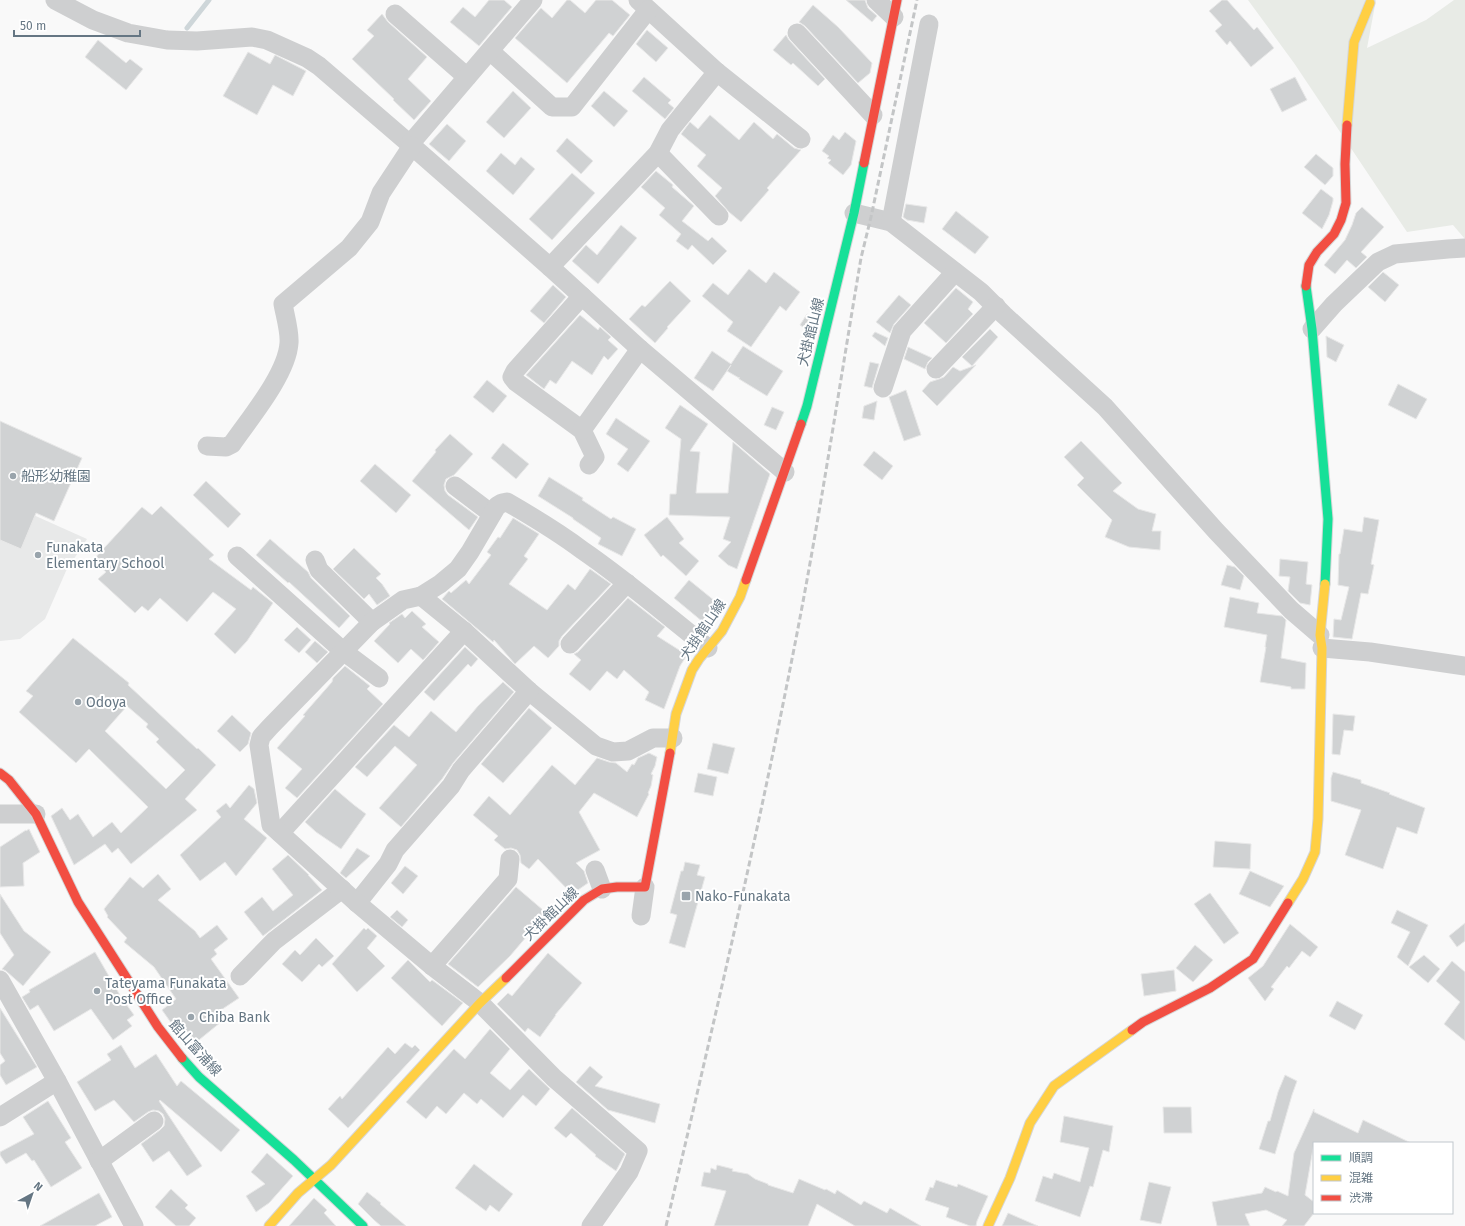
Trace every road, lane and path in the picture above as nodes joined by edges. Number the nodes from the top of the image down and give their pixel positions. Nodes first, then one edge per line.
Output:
1 (55, 0) edge
2 (876, 0) edge
3 (526, 2) edge
4 (1370, 3) dead end
5 (643, 5) edge
6 (896, 8) edge
7 (395, 14) dead end
8 (929, 24) dead end
9 (797, 33) dead end
10 (490, 51) junction
11 (717, 72) junction
12 (467, 77) junction
13 (873, 114) junction
14 (801, 139) dead end
15 (411, 145) junction
16 (658, 153) junction
17 (854, 213) junction
18 (718, 216) dead end
19 (891, 222) junction
20 (1465, 248) edge
21 (550, 267) junction
22 (955, 272) junction
23 (582, 296) junction
24 (996, 306) junction
25 (1312, 329) junction
26 (640, 349) junction
27 (936, 369) dead end
28 (883, 388) dead end
29 (582, 430) junction
30 (207, 446) dead end
31 (589, 465) dead end
32 (785, 472) junction
33 (455, 486) dead end
34 (492, 514) junction
35 (237, 556) dead end
36 (315, 560) dead end
37 (627, 583) junction
38 (421, 596) junction
39 (372, 622) junction
40 (464, 631) junction
41 (1321, 641) junction
42 (570, 644) dead end
43 (708, 648) junction
44 (344, 651) junction
45 (1465, 666) edge
46 (379, 678) dead end
47 (529, 691) junction
48 (673, 738) junction
49 (0, 773) edge
50 (0, 814) edge
51 (36, 814) junction
52 (280, 833) junction
53 (510, 859) dead end
54 (595, 870) dead end
55 (645, 886) junction
56 (342, 889) junction
57 (602, 889) junction
58 (357, 903) junction
59 (641, 916) dead end
60 (432, 966) junction
61 (240, 976) dead end
62 (0, 980) edge
63 (5, 1002) edge
64 (480, 1003) junction
65 (57, 1082) junction
66 (0, 1117) edge
67 (154, 1121) dead end
68 (99, 1160) junction
69 (313, 1179) junction
70 (134, 1226) edge
71 (270, 1226) edge
72 (363, 1226) edge
73 (592, 1226) edge
74 (988, 1226) edge

1 - 15 street
2 - 6 street
3 - 10 street
4 - 25 main road
5 - 10 street
5 - 11 street
6 - 13 main road, 犬掛館山線
7 - 12 street
8 - 19 street
9 - 13 street
10 - 12 street
11 - 14 street
11 - 16 street
12 - 15 street
13 - 17 main road, 犬掛館山線
15 - 21 street
15 - 30 street
16 - 18 street
16 - 21 street
17 - 19 street
17 - 32 main road, 犬掛館山線
19 - 22 street
20 - 25 street
21 - 23 street
22 - 24 street
22 - 28 street
23 - 26 street
23 - 29 street
24 - 27 street
24 - 41 street
25 - 41 main road
26 - 29 street
26 - 32 street
29 - 31 street
32 - 43 main road, 犬掛館山線
33 - 34 street
34 - 37 street
34 - 38 street
35 - 44 street
36 - 39 street
37 - 42 street
37 - 43 street
38 - 39 street
38 - 40 street
39 - 44 street
40 - 47 street
40 - 52 street
41 - 45 street
41 - 74 main road
43 - 48 main road, 犬掛館山線
44 - 46 street
44 - 52 street
47 - 48 street
47 - 58 street
48 - 55 main road, 犬掛館山線
49 - 51 main road, 館山富浦線
50 - 51 street
51 - 69 main road, 館山富浦線
52 - 56 street
53 - 60 street
54 - 57 street
55 - 57 main road, 犬掛館山線
55 - 59 street
56 - 58 street
56 - 61 street
57 - 64 main road, 犬掛館山線
58 - 60 street
60 - 64 street
62 - 63 street
63 - 65 street
64 - 69 main road, 犬掛館山線
64 - 73 street
65 - 66 street
65 - 68 street
67 - 68 street
68 - 70 street
69 - 71 main road, 犬掛館山線
69 - 72 main road, 館山富浦線

